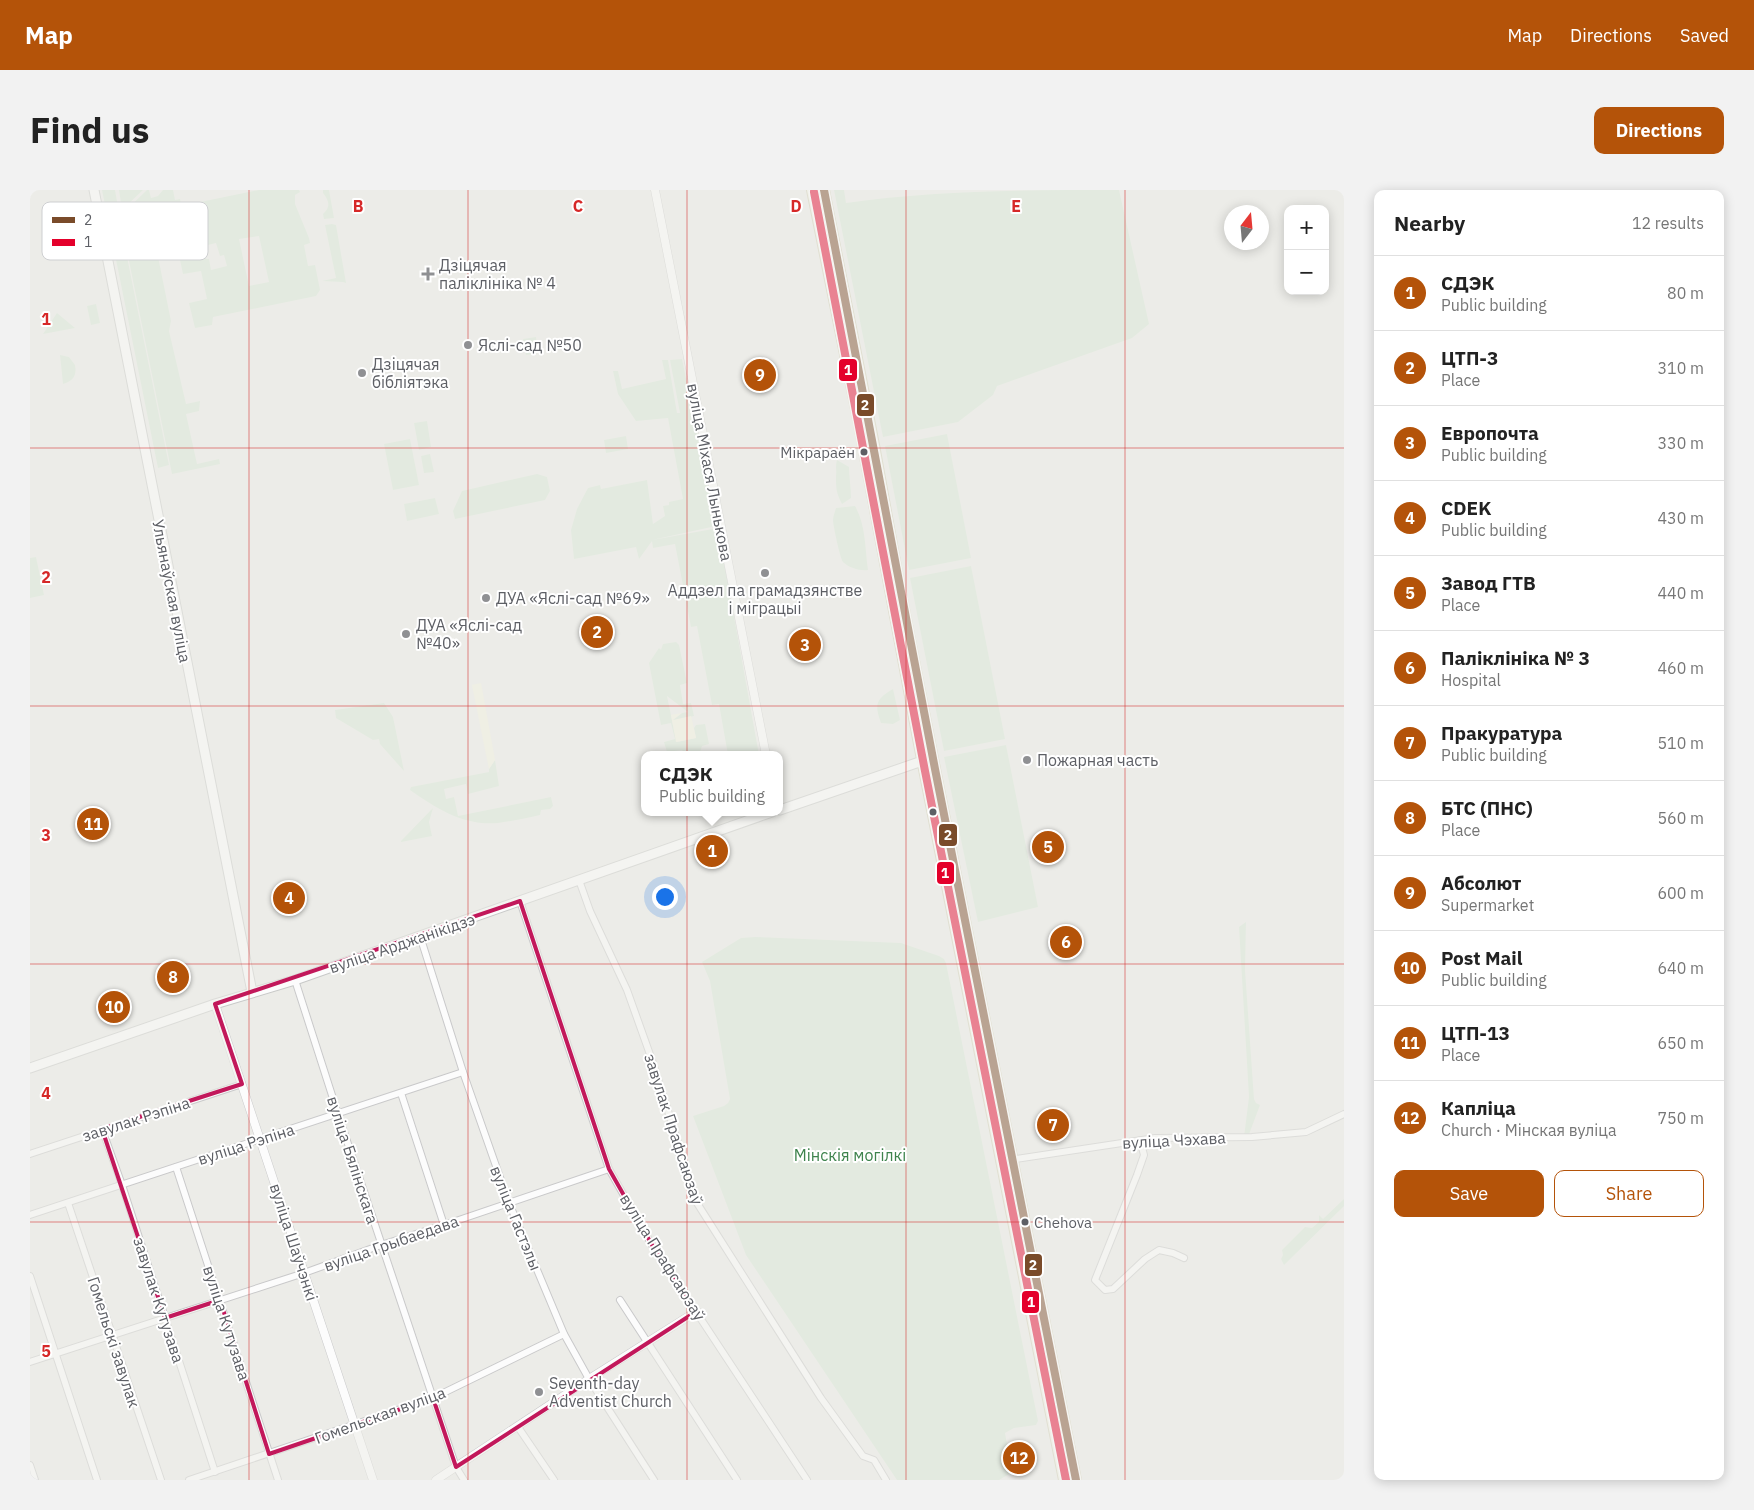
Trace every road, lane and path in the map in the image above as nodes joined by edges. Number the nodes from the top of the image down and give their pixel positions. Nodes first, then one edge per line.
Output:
1 (655, 190) edge
2 (812, 190) edge
3 (824, 190) edge
4 (108, 260) edge
5 (882, 490) junction
6 (871, 494) junction
7 (765, 751) edge
8 (933, 757) junction
9 (922, 760) junction
10 (783, 809) edge
11 (761, 816) edge
12 (579, 880) junction
13 (520, 901) junction
14 (420, 936) junction
15 (295, 980) junction
16 (252, 992) junction
17 (215, 1004) junction
18 (30, 1068) edge
19 (463, 1072) junction
20 (242, 1084) junction
21 (401, 1093) junction
22 (338, 1114) junction
23 (1344, 1114) edge
24 (102, 1130) junction
25 (260, 1140) junction
26 (1140, 1140) junction
27 (30, 1154) edge
28 (1013, 1160) junction
29 (1001, 1162) junction
30 (176, 1167) junction
31 (609, 1169) junction
32 (122, 1185) junction
33 (68, 1203) junction
34 (508, 1204) junction
35 (30, 1215) edge
36 (444, 1225) junction
37 (381, 1245) junction
38 (1184, 1258) dead end
39 (304, 1273) junction
40 (30, 1276) edge
41 (220, 1300) junction
42 (620, 1300) dead end
43 (697, 1311) junction
44 (165, 1318) junction
45 (564, 1334) junction
46 (112, 1335) junction
47 (646, 1343) junction
48 (55, 1354) junction
49 (30, 1362) edge
50 (589, 1379) junction
51 (433, 1398) junction
52 (354, 1426) junction
53 (518, 1426) junction
54 (269, 1454) junction
55 (30, 1465) edge
56 (456, 1467) junction
57 (215, 1472) junction
58 (35, 1480) edge
59 (97, 1480) edge
60 (161, 1480) edge
61 (189, 1480) edge
62 (278, 1480) edge
63 (373, 1480) edge
64 (436, 1480) edge
65 (464, 1480) edge
66 (554, 1480) edge
67 (654, 1480) edge
68 (736, 1480) edge
69 (808, 1480) edge
70 (886, 1480) edge
71 (1064, 1480) edge
72 (1076, 1480) edge

1 - 7 street, вуліца Міхася Лынькова
2 - 6 main road
3 - 5 main road
4 - 16 main road, Ульянаўская вуліца
5 - 6 main road
5 - 8 main road
6 - 9 main road
8 - 9 main road
8 - 28 main road
9 - 10 main road
9 - 29 main road
11 - 12 main road, вуліца Арджанікідзэ
12 - 13 main road, вуліца Арджанікідзэ
12 - 70 street, завулак Прафсаюзаў
13 - 14 main road, вуліца Арджанікідзэ
13 - 31 street, вуліца Прафсаюзаў
14 - 15 main road, вуліца Арджанікідзэ
14 - 19 street, вуліца Гастэлы
15 - 16 main road, вуліца Арджанікідзэ
15 - 22 street, вуліца Бялінскага
16 - 17 main road, вуліца Арджанікідзэ
17 - 18 main road, вуліца Арджанікідзэ
17 - 20 street, вуліца Шаўчэнкі
19 - 21 street, вуліца Рэпіна
19 - 34 street, вуліца Гастэлы
20 - 24 street, завулак Рэпіна
20 - 25 street, вуліца Шаўчэнкі
21 - 22 street, вуліца Рэпіна
21 - 36 street
22 - 25 street, вуліца Рэпіна
22 - 37 street, вуліца Бялінскага
23 - 26 street, вуліца Чэхава
24 - 27 street, завулак Рэпіна
24 - 32 street, завулак Кутузава
25 - 30 street, вуліца Рэпіна
25 - 39 street, вуліца Шаўчэнкі
26 - 28 street, вуліца Чэхава
26 - 38 street
28 - 29 street, вуліца Чэхава
28 - 72 main road
29 - 71 main road
30 - 32 street, вуліца Рэпіна
30 - 41 street, вуліца Кутузава
31 - 34 street, вуліца Грыбаедава
31 - 43 street, вуліца Прафсаюзаў
32 - 33 street, вуліца Рэпіна
32 - 44 street, завулак Кутузава
33 - 35 street, вуліца Рэпіна
33 - 46 street, Гомельскі завулак
34 - 36 street, вуліца Грыбаедава
34 - 45 street, вуліца Гастэлы
36 - 37 street, вуліца Грыбаедава
37 - 39 street, вуліца Грыбаедава
37 - 51 street, вуліца Бялінскага
39 - 41 street, вуліца Грыбаедава
39 - 52 street, вуліца Шаўчэнкі
40 - 48 street
41 - 44 street, вуліца Грыбаедава
41 - 54 street, вуліца Кутузава
42 - 47 street
43 - 47 street
43 - 69 street, вуліца Прафсаюзаў
44 - 46 street, вуліца Грыбаедава
44 - 57 street, завулак Кутузава
45 - 50 street, вуліца Гастэлы
45 - 51 street, Гомельская вуліца
46 - 48 street, вуліца Грыбаедава
46 - 60 street, Гомельскі завулак
47 - 50 street
47 - 68 street
48 - 49 street, вуліца Грыбаедава
48 - 59 street
50 - 53 street
50 - 67 street, вуліца Гастэлы
51 - 52 street, Гомельская вуліца
51 - 56 street, вуліца Бялінскага
52 - 54 street, Гомельская вуліца
52 - 63 street, вуліца Шаўчэнкі
53 - 56 street
53 - 66 street
54 - 57 street, Гомельская вуліца
54 - 62 street, вуліца Кутузава
55 - 58 street
56 - 64 street
56 - 65 street, вуліца Бялінскага
57 - 61 street, Гомельская вуліца

